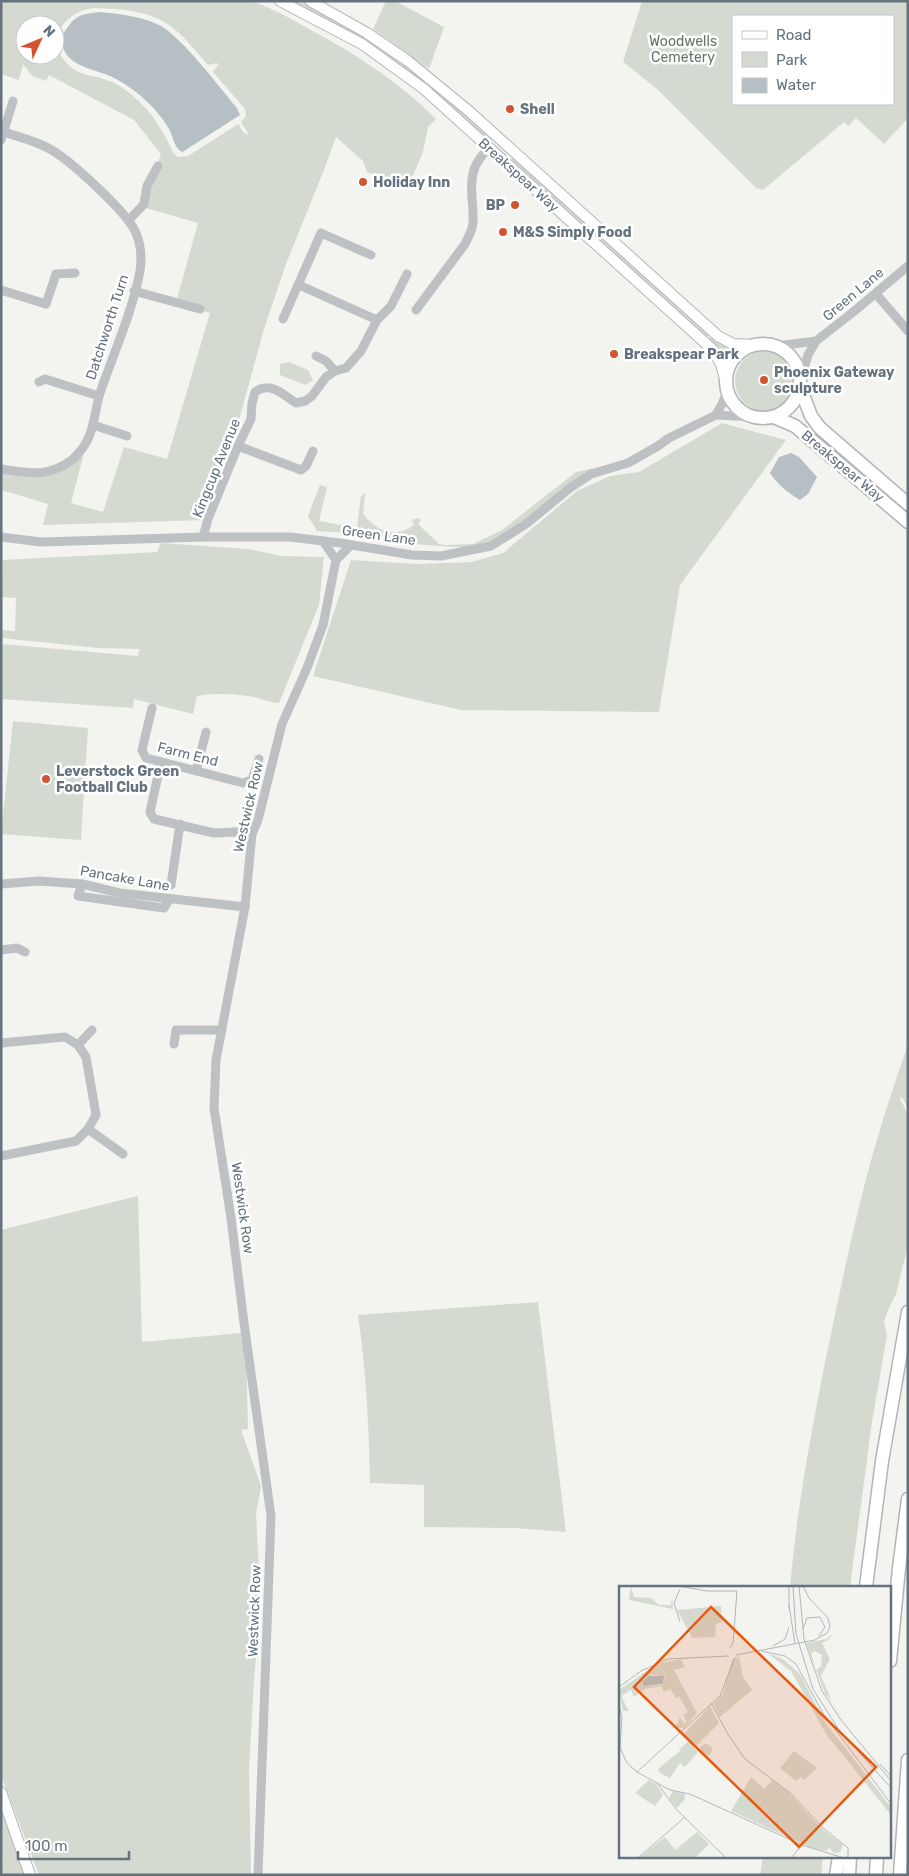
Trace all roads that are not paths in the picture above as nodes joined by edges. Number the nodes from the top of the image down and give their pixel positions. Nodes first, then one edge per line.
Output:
1 (280, 1) edge
2 (310, 1) edge
3 (13, 101) dead end
4 (2, 136) edge
5 (489, 147) junction
6 (158, 166) dead end
7 (129, 220) junction
8 (371, 255) dead end
9 (908, 266) edge
10 (75, 273) dead end
11 (407, 274) dead end
12 (299, 285) junction
13 (1, 290) edge
14 (134, 291) junction
15 (876, 294) junction
16 (200, 309) dead end
17 (416, 310) dead end
18 (283, 319) dead end
19 (377, 320) junction
20 (908, 331) edge
21 (816, 341) junction
22 (754, 345) junction
23 (776, 346) junction
24 (316, 356) dead end
25 (335, 371) junction
26 (39, 382) dead end
27 (801, 383) junction
28 (726, 387) junction
29 (99, 396) junction
30 (716, 415) junction
31 (774, 417) junction
32 (753, 418) junction
33 (93, 425) junction
34 (127, 436) dead end
35 (238, 446) junction
36 (314, 451) dead end
37 (1, 469) edge
38 (908, 504) edge
39 (908, 522) edge
40 (1, 537) edge
41 (203, 537) junction
42 (324, 541) junction
43 (351, 545) junction
44 (336, 560) junction
45 (152, 708) dead end
46 (206, 732) dead end
47 (259, 759) dead end
48 (161, 762) junction
49 (196, 771) junction
50 (180, 824) junction
51 (252, 834) junction
52 (1, 884) edge
53 (82, 884) junction
54 (172, 885) dead end
55 (119, 897) junction
56 (245, 907) junction
57 (1, 950) edge
58 (25, 952) dead end
59 (92, 1030) dead end
60 (222, 1030) junction
61 (1, 1044) edge
62 (78, 1044) junction
63 (174, 1044) dead end
64 (88, 1129) junction
65 (123, 1154) dead end
66 (1, 1156) edge
67 (908, 1312) edge
68 (908, 1499) edge
69 (866, 1586) edge
70 (892, 1640) edge
71 (908, 1760) edge
72 (1, 1792) edge
73 (839, 1858) edge
74 (850, 1858) edge
75 (877, 1858) edge
76 (30, 1875) edge
77 (258, 1875) edge
78 (836, 1875) edge
79 (849, 1875) edge
80 (876, 1875) edge
81 (900, 1875) edge

1 - 5 main road, Breakspear Way
2 - 22 main road, Breakspear Way
3 - 4 street
4 - 7 street, Datchworth Turn
5 - 17 street
5 - 28 main road, Breakspear Way
6 - 7 street
7 - 14 street, Datchworth Turn
8 - 12 street
9 - 15 street, Green Lane
10 - 13 street
11 - 19 street, Kingcup Avenue
12 - 18 street
12 - 19 street
14 - 16 street
14 - 29 street, Datchworth Turn
15 - 20 street
15 - 21 street, Green Lane
19 - 25 street, Kingcup Avenue
21 - 23 street
21 - 27 street, Green Lane
22 - 23 highway
22 - 28 highway
23 - 27 highway
24 - 25 street
25 - 35 street, Kingcup Avenue
26 - 29 street
27 - 31 highway
27 - 38 highway, Breakspear Way
28 - 30 street
28 - 32 highway
29 - 33 street, Datchworth Turn
30 - 32 street
30 - 43 street, Green Lane
31 - 32 highway
31 - 39 highway, Breakspear Way
33 - 34 street
33 - 37 street, Datchworth Turn
35 - 36 street
35 - 41 street, Kingcup Avenue
40 - 41 street, Green Lane
41 - 42 street, Green Lane
42 - 43 street, Green Lane
42 - 44 street
43 - 44 street
44 - 51 street, Westwick Row
45 - 48 street, Farm End
46 - 49 street
47 - 49 street, Farm End
48 - 49 street, Farm End
48 - 50 street
50 - 51 street
50 - 54 street
51 - 56 street, Westwick Row
52 - 53 street, Pancake Lane
53 - 55 street, Pancake Lane
53 - 55 street
55 - 56 street, Pancake Lane
56 - 60 street, Westwick Row
57 - 58 street
59 - 62 street
60 - 63 street
60 - 77 street, Westwick Row
61 - 62 street
62 - 64 street
64 - 65 street
64 - 66 street
67 - 69 highway
68 - 70 highway
71 - 81 highway
72 - 76 main road
73 - 78 highway
74 - 79 highway
75 - 80 highway

